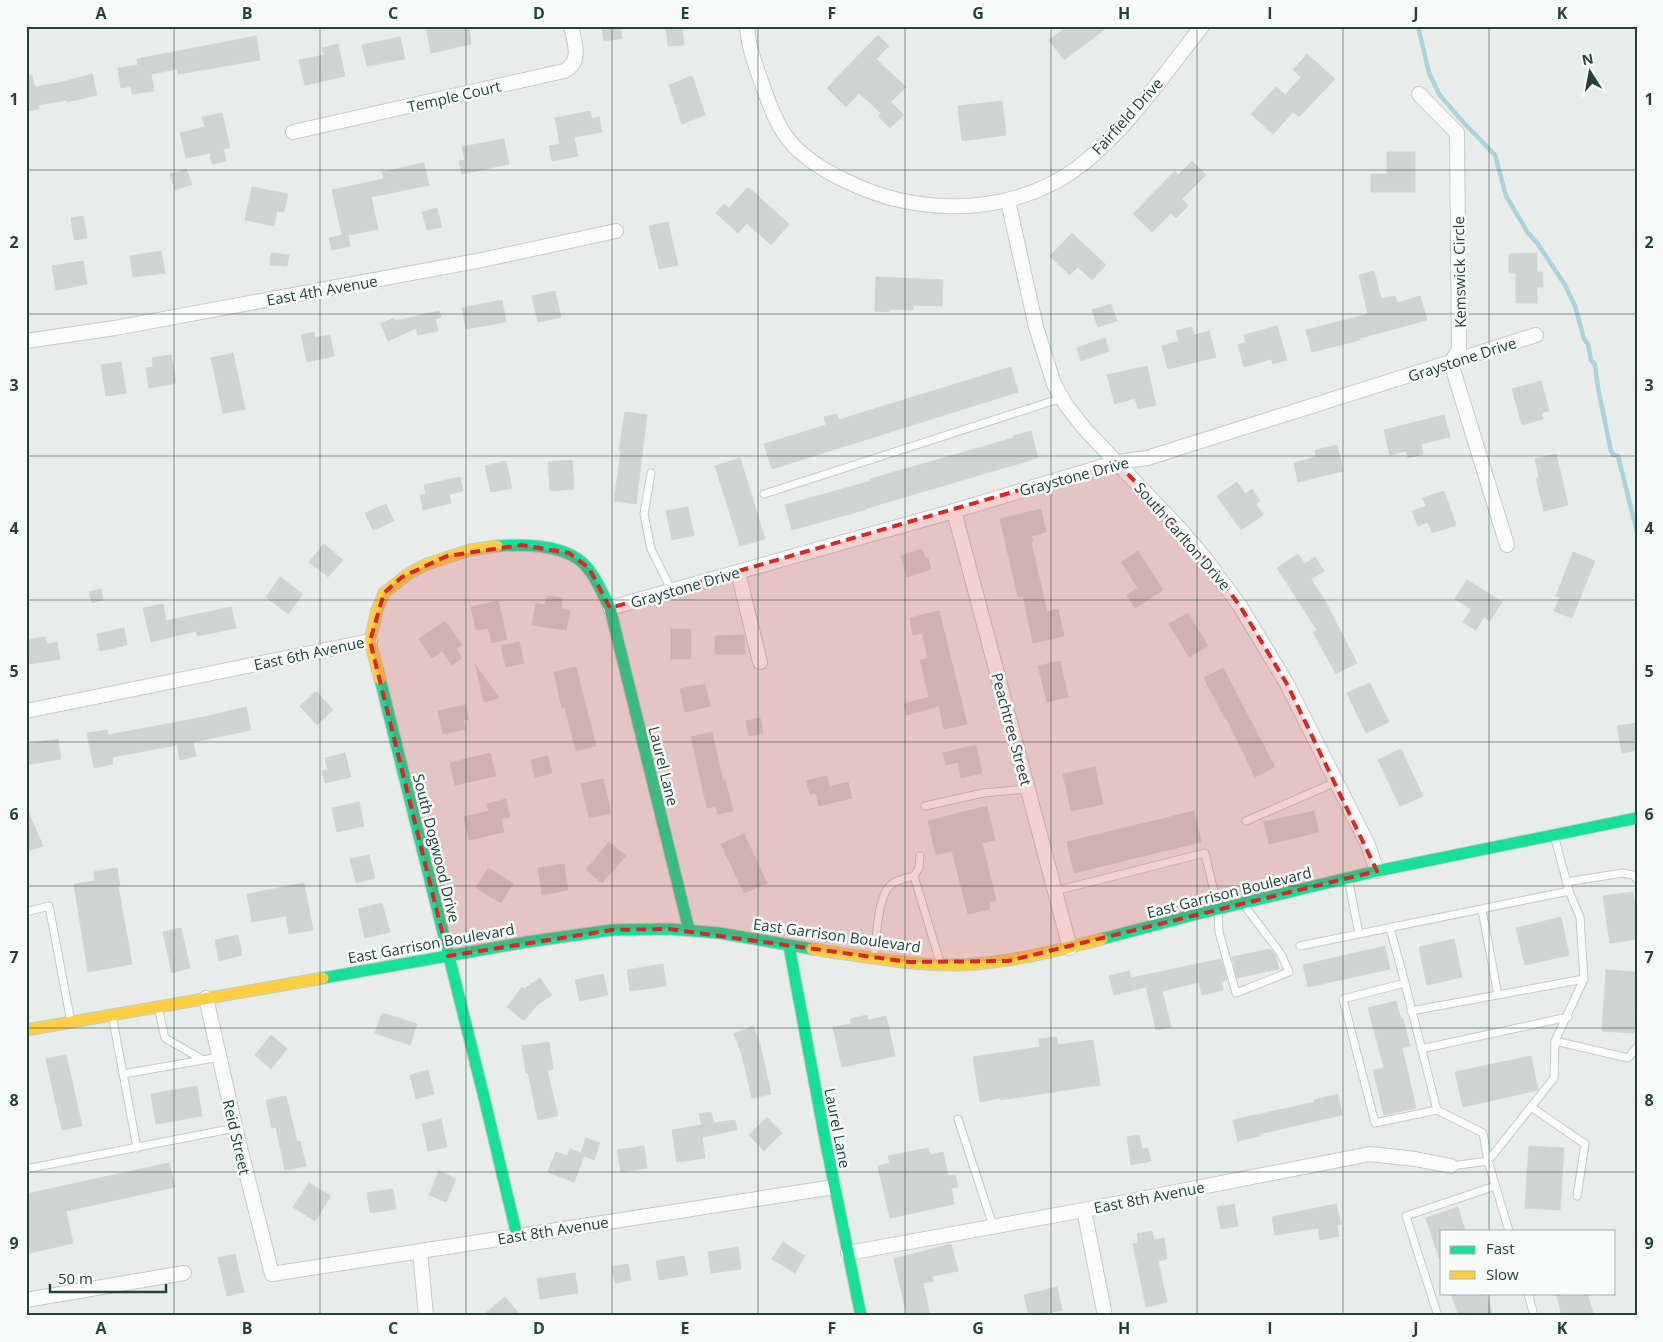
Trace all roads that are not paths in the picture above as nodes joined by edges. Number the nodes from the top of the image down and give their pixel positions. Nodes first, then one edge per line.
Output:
1 (571, 26) edge
2 (747, 26) edge
3 (1202, 26) edge
4 (1419, 94) dead end
5 (294, 132) dead end
6 (1008, 201) junction
7 (616, 231) dead end
8 (1536, 336) dead end
9 (26, 341) edge
10 (1451, 363) junction
11 (1062, 398) junction
12 (1117, 462) junction
13 (651, 473) dead end
14 (764, 494) dead end
15 (954, 511) junction
16 (1507, 545) dead end
17 (738, 572) junction
18 (672, 591) junction
19 (610, 608) junction
20 (370, 641) junction
21 (760, 662) dead end
22 (26, 711) edge
23 (1336, 782) junction
24 (1027, 789) junction
25 (925, 806) dead end
26 (1637, 818) edge
27 (1246, 821) dead end
28 (1554, 834) junction
29 (920, 856) dead end
30 (1377, 871) junction
31 (914, 876) junction
32 (1348, 878) junction
33 (1637, 879) edge
34 (1566, 882) junction
35 (1568, 891) junction
36 (1055, 892) junction
37 (1243, 903) junction
38 (1218, 909) junction
39 (1482, 910) junction
40 (26, 912) edge
41 (1390, 928) junction
42 (689, 930) junction
43 (1359, 934) junction
44 (789, 946) junction
45 (1300, 946) dead end
46 (1070, 948) junction
47 (448, 956) junction
48 (874, 958) junction
49 (940, 964) junction
50 (1584, 979) junction
51 (1405, 983) junction
52 (1498, 995) junction
53 (206, 998) junction
54 (158, 1007) junction
55 (1411, 1011) junction
56 (112, 1014) junction
57 (1568, 1017) junction
58 (71, 1022) junction
59 (26, 1030) edge
60 (1555, 1041) junction
61 (1637, 1047) edge
62 (1421, 1049) junction
63 (219, 1057) junction
64 (203, 1060) junction
65 (123, 1074) junction
66 (1531, 1107) junction
67 (1437, 1110) junction
68 (958, 1119) dead end
69 (235, 1128) junction
70 (137, 1148) junction
71 (1488, 1161) junction
72 (1451, 1166) joint
73 (26, 1169) edge
74 (1495, 1186) junction
75 (834, 1187) junction
76 (1577, 1196) dead end
77 (1084, 1210) junction
78 (993, 1226) junction
79 (1509, 1230) edge
80 (517, 1236) junction
81 (420, 1251) junction
82 (848, 1252) junction
83 (184, 1273) dead end
84 (272, 1274) joint
85 (1528, 1294) edge
86 (26, 1300) edge
87 (426, 1316) edge
88 (861, 1316) edge
89 (1105, 1316) edge
90 (1438, 1316) edge
91 (1534, 1316) edge

1 - 5 street, Temple Court
2 - 6 street, Fairfield Drive
3 - 6 street, Fairfield Drive
4 - 10 street, Kemswick Circle
6 - 11 street, South Carlton Drive
7 - 9 street, East 4th Avenue
8 - 10 street, Graystone Drive
10 - 12 street, Graystone Drive
10 - 16 street
11 - 12 street, South Carlton Drive
11 - 14 lane
12 - 15 street, Graystone Drive
12 - 23 street, South Carlton Drive
13 - 18 lane
15 - 17 street, Graystone Drive
15 - 24 street, Peachtree Street
17 - 18 street, Graystone Drive
17 - 21 street
18 - 19 street, Graystone Drive
19 - 20 main road, East 6th Avenue
19 - 42 main road, Laurel Lane
20 - 22 street, East 6th Avenue
20 - 47 main road, South Dogwood Drive
23 - 27 lane
23 - 30 street, South Carlton Drive
24 - 25 lane
24 - 36 street, Peachtree Street
26 - 28 main road, East Garrison Boulevard
28 - 30 main road, East Garrison Boulevard
28 - 34 lane
29 - 31 lane
30 - 32 main road, East Garrison Boulevard
31 - 48 lane
31 - 49 lane
32 - 37 main road, East Garrison Boulevard
32 - 43 lane
33 - 34 lane
34 - 35 lane
35 - 39 lane
35 - 50 lane
36 - 38 lane
36 - 46 street, Peachtree Street
37 - 38 main road, East Garrison Boulevard
37 - 38 lane
38 - 46 main road, East Garrison Boulevard
39 - 41 lane
39 - 52 lane
40 - 58 lane
41 - 43 lane
41 - 51 lane
42 - 44 main road, East Garrison Boulevard
42 - 47 main road, East Garrison Boulevard
43 - 45 lane
44 - 48 main road, East Garrison Boulevard
44 - 75 main road, Laurel Lane
46 - 49 main road, East Garrison Boulevard
47 - 53 main road, East Garrison Boulevard
47 - 80 main road, South Dogwood Drive
48 - 49 main road, East Garrison Boulevard
50 - 52 lane
50 - 57 lane
51 - 55 lane
51 - 67 lane
52 - 55 lane
53 - 54 main road, East Garrison Boulevard
53 - 63 street, Reid Street
54 - 56 main road, East Garrison Boulevard
54 - 64 lane
55 - 62 lane
56 - 58 main road, East Garrison Boulevard
56 - 65 lane
57 - 60 lane
57 - 62 lane
58 - 59 main road, East Garrison Boulevard
60 - 61 lane
60 - 66 lane
62 - 67 lane
63 - 64 lane
63 - 69 street, Reid Street
64 - 65 lane
65 - 70 lane
66 - 71 lane
66 - 76 lane
67 - 71 lane
68 - 78 lane
69 - 70 lane
69 - 84 street, Reid Street
70 - 73 lane
71 - 72 lane
71 - 74 lane
72 - 77 street, East 8th Avenue
74 - 79 lane
74 - 90 lane
75 - 80 street, East 8th Avenue
75 - 82 main road, Laurel Lane
77 - 78 street, East 8th Avenue
77 - 89 street
78 - 82 street, East 8th Avenue
80 - 81 street, East 8th Avenue
81 - 84 street, East 8th Avenue
81 - 87 street
82 - 88 main road, Laurel Lane
83 - 86 street
85 - 91 lane

